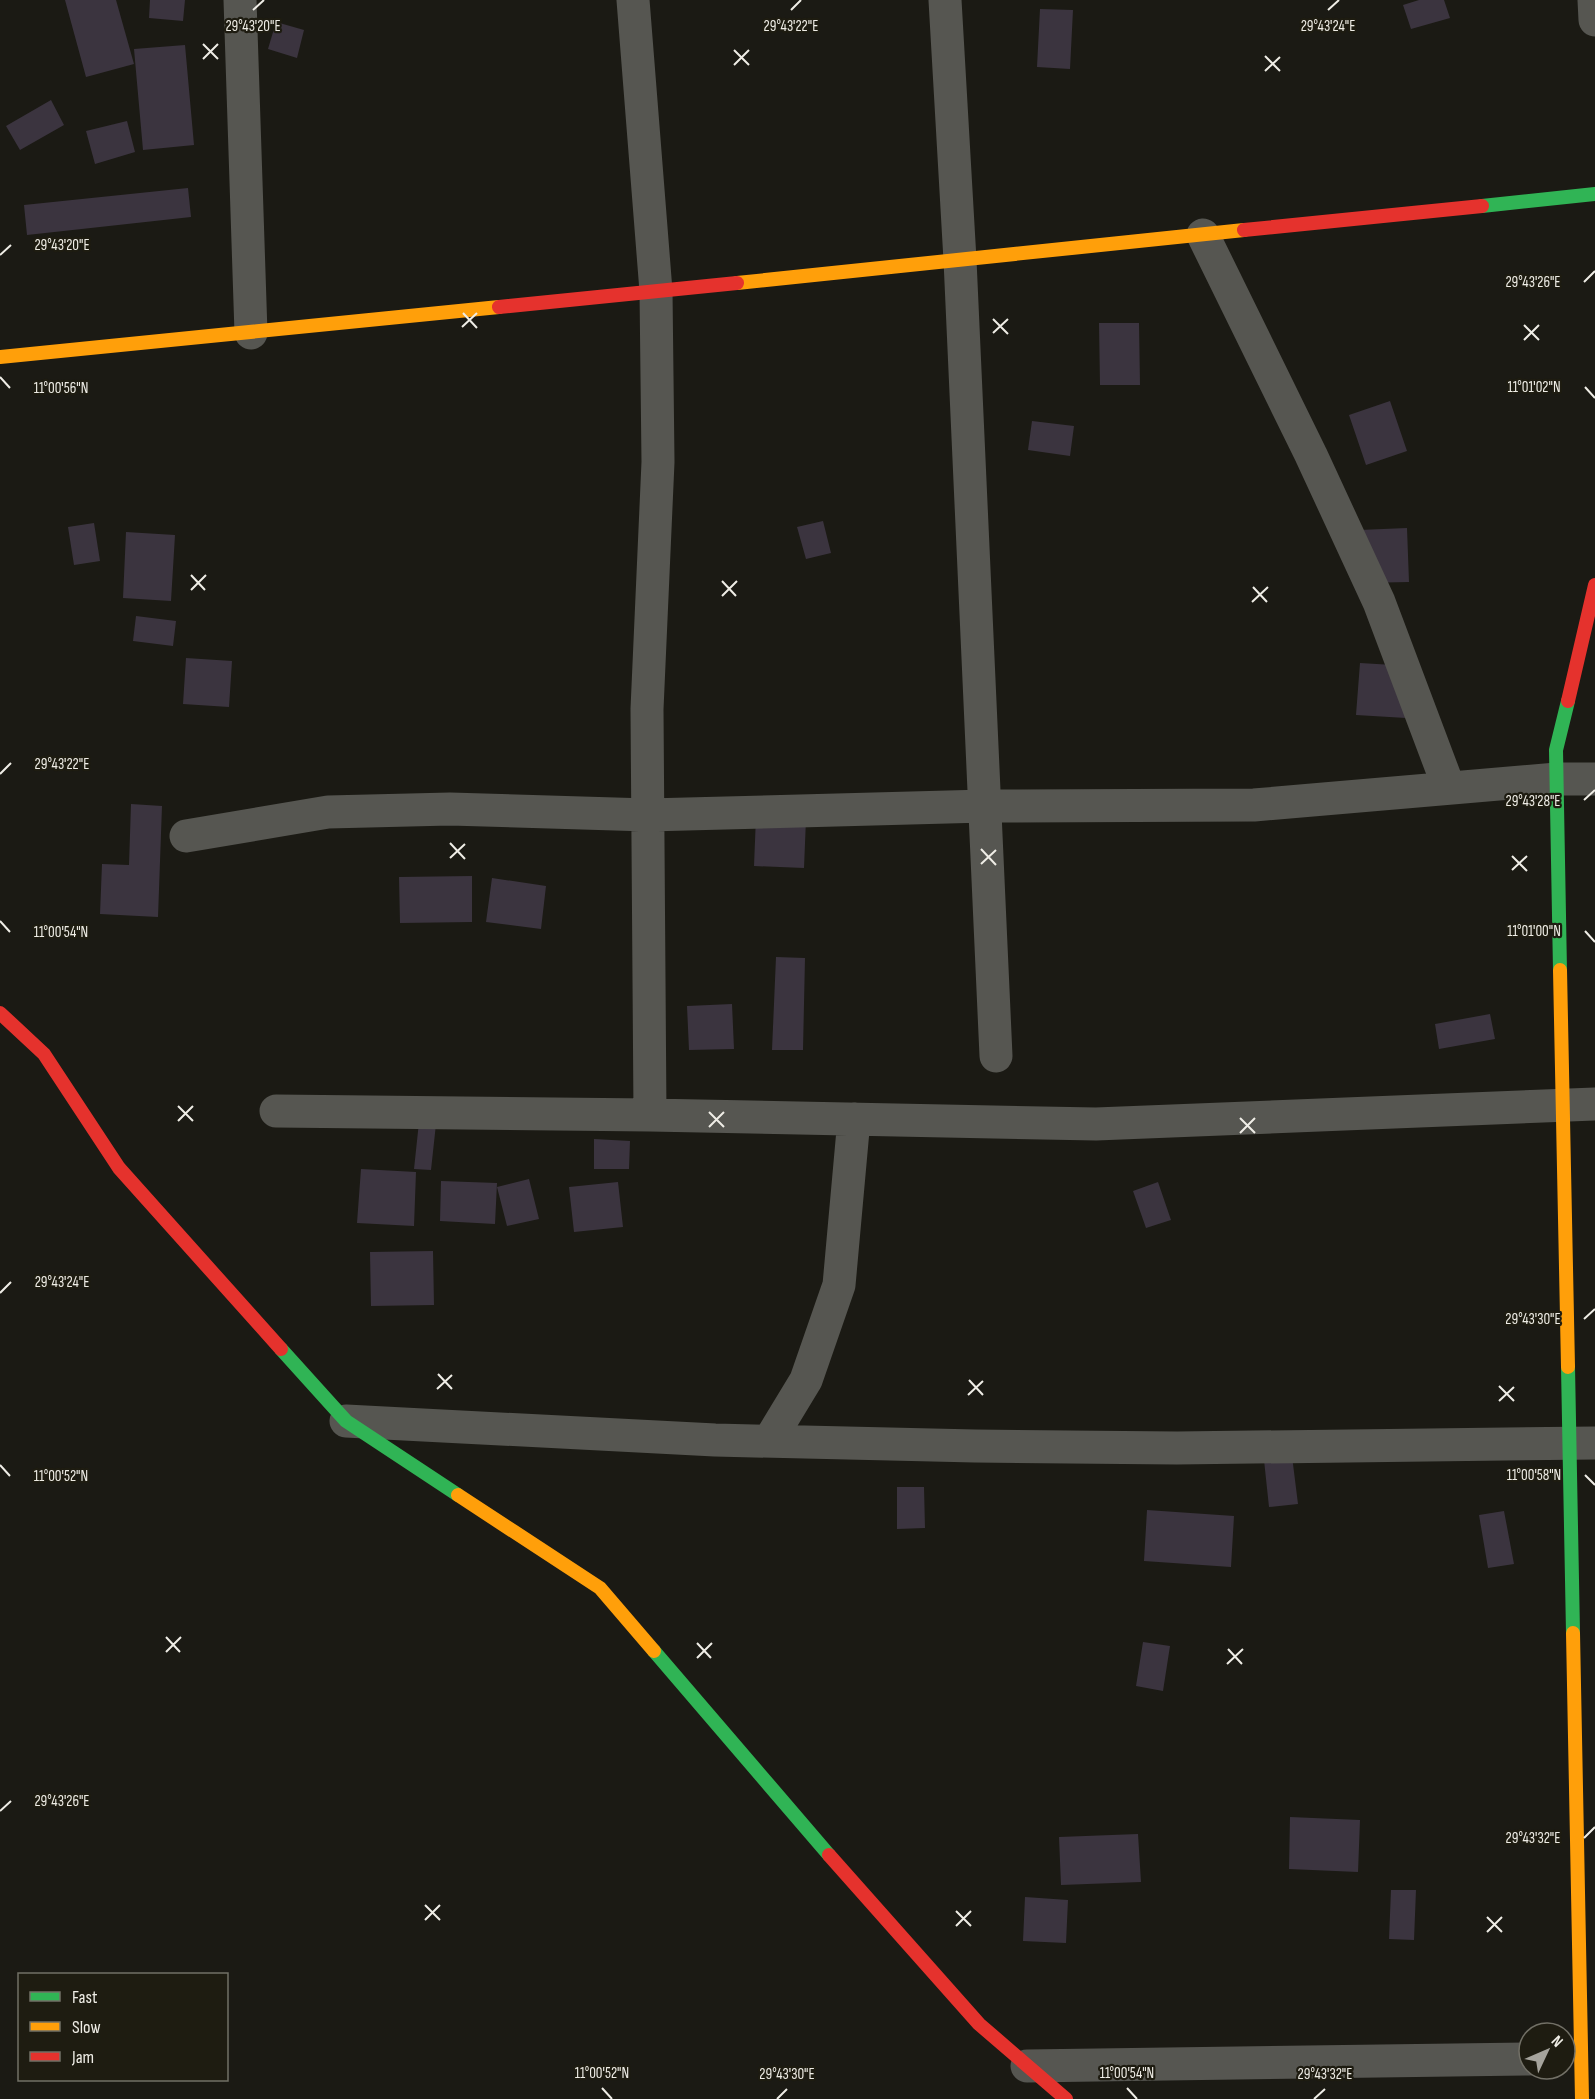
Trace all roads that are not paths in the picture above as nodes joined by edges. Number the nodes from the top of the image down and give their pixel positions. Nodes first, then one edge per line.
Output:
1 (240, 0) edge
2 (633, 0) edge
3 (945, 0) edge
4 (1594, 0) edge
5 (1595, 20) edge
6 (1595, 194) edge
7 (1203, 235) junction
8 (960, 260) junction
9 (657, 291) junction
10 (251, 333) junction
11 (0, 357) edge
12 (1595, 585) edge
13 (1557, 779) junction
14 (1595, 779) edge
15 (1449, 788) junction
16 (985, 806) junction
17 (648, 814) junction
18 (186, 836) dead end
19 (0, 1013) edge
20 (996, 1056) dead end
21 (1579, 1104) edge
22 (276, 1111) dead end
23 (651, 1115) junction
24 (854, 1119) junction
25 (346, 1421) junction
26 (769, 1442) junction
27 (1583, 1443) edge
28 (1581, 2058) edge
29 (1517, 2059) edge
30 (1027, 2066) junction
31 (1066, 2099) edge
32 (1582, 2099) edge

1 - 10 street
2 - 9 street
3 - 8 street
4 - 5 street
6 - 7 street
7 - 8 street
7 - 15 street
8 - 9 street
8 - 16 street
9 - 10 street
9 - 17 street
10 - 11 street
12 - 13 street
13 - 14 street
13 - 15 street
13 - 21 street
15 - 16 street
16 - 17 street
16 - 20 street
17 - 18 street
17 - 23 street
19 - 25 street
21 - 24 street
21 - 27 street
22 - 23 street
23 - 24 street
24 - 26 street
25 - 26 street
25 - 30 street
26 - 27 street
27 - 28 street
28 - 32 street
29 - 30 street
30 - 31 street

